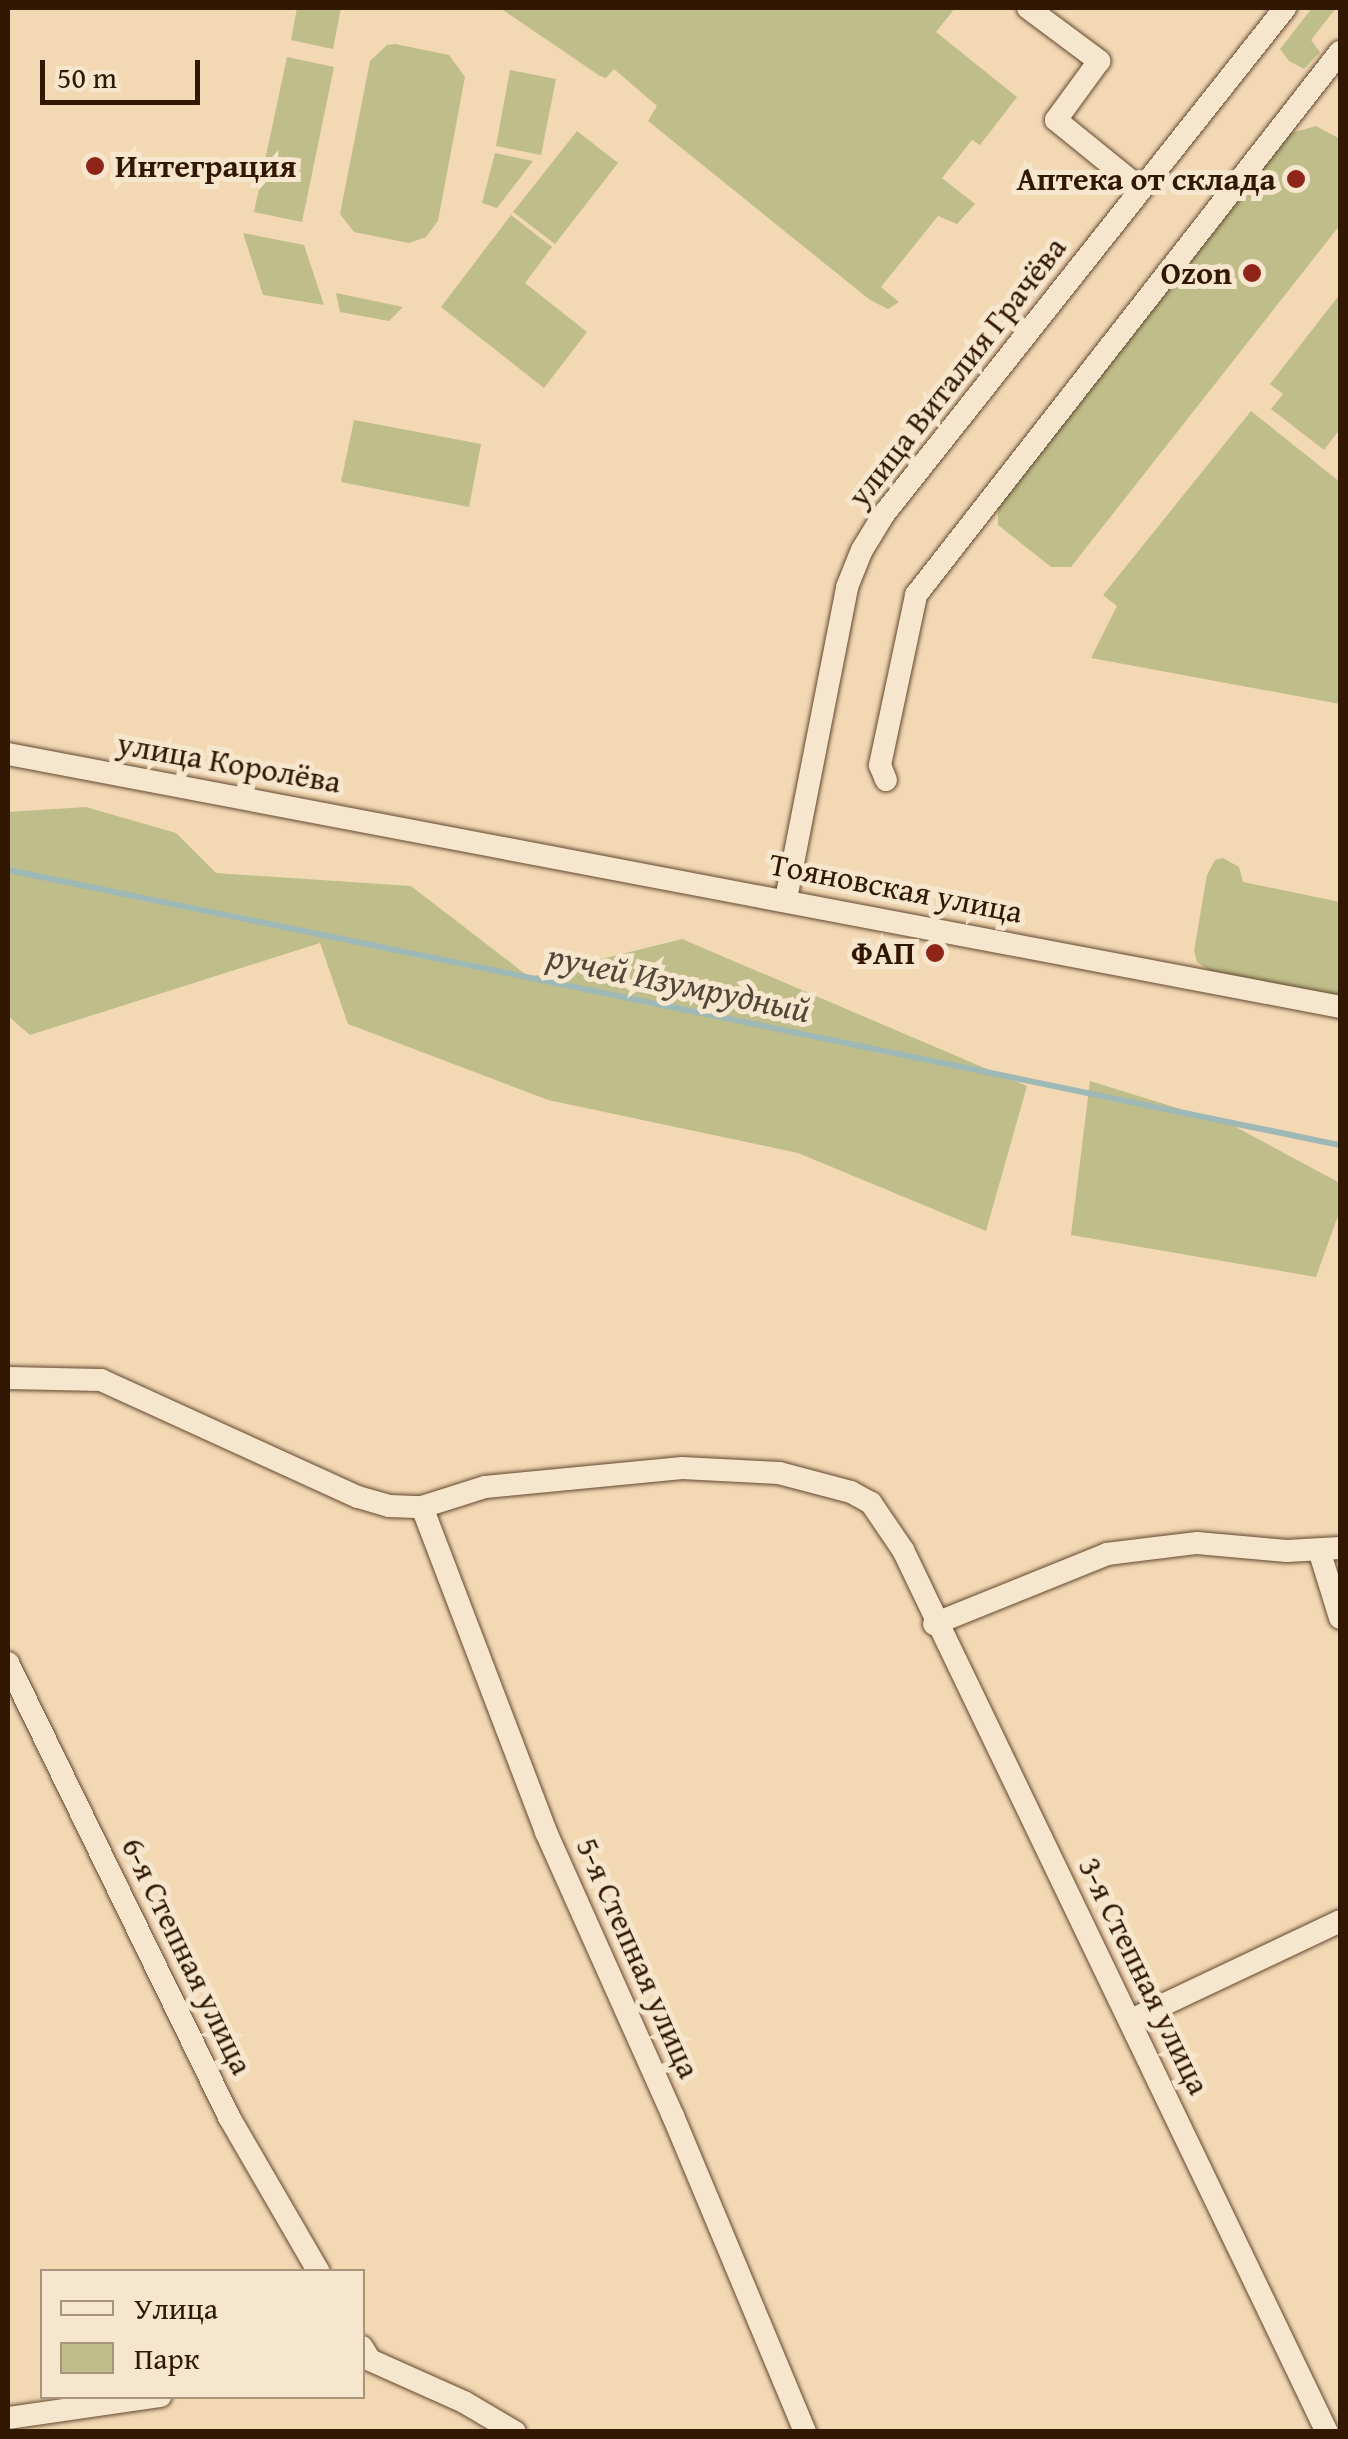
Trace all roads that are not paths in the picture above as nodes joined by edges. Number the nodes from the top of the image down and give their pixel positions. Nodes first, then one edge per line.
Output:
1 (1028, 8) edge
2 (1285, 8) edge
3 (1340, 52) edge
4 (1141, 189) junction
5 (8, 754) edge
6 (886, 780) dead end
7 (439, 834) joint
8 (786, 899) junction
9 (1340, 1006) edge
10 (8, 1378) edge
11 (422, 1507) junction
12 (1330, 1549) edge
13 (1340, 1618) edge
14 (934, 1624) junction
15 (8, 1662) edge
16 (1340, 1921) edge
17 (1131, 2020) junction
18 (317, 2269) edge
19 (365, 2356) edge
20 (139, 2399) edge
21 (8, 2418) edge
22 (516, 2432) edge
23 (806, 2432) edge
24 (1327, 2432) edge

1 - 4 street
2 - 4 street, улица Виталия Грачёва
3 - 6 street
4 - 8 street, улица Виталия Грачёва
5 - 7 street, улица Королёва
7 - 8 street, Тояновская улица
8 - 9 street, Тояновская улица
10 - 11 street
11 - 14 street, 3-я Степная улица
11 - 23 street, 5-я Степная улица
12 - 13 street
12 - 14 street
14 - 17 street, 3-я Степная улица
15 - 18 street, 6-я Степная улица
16 - 17 street
17 - 24 street, 3-я Степная улица
19 - 22 street
20 - 21 street

